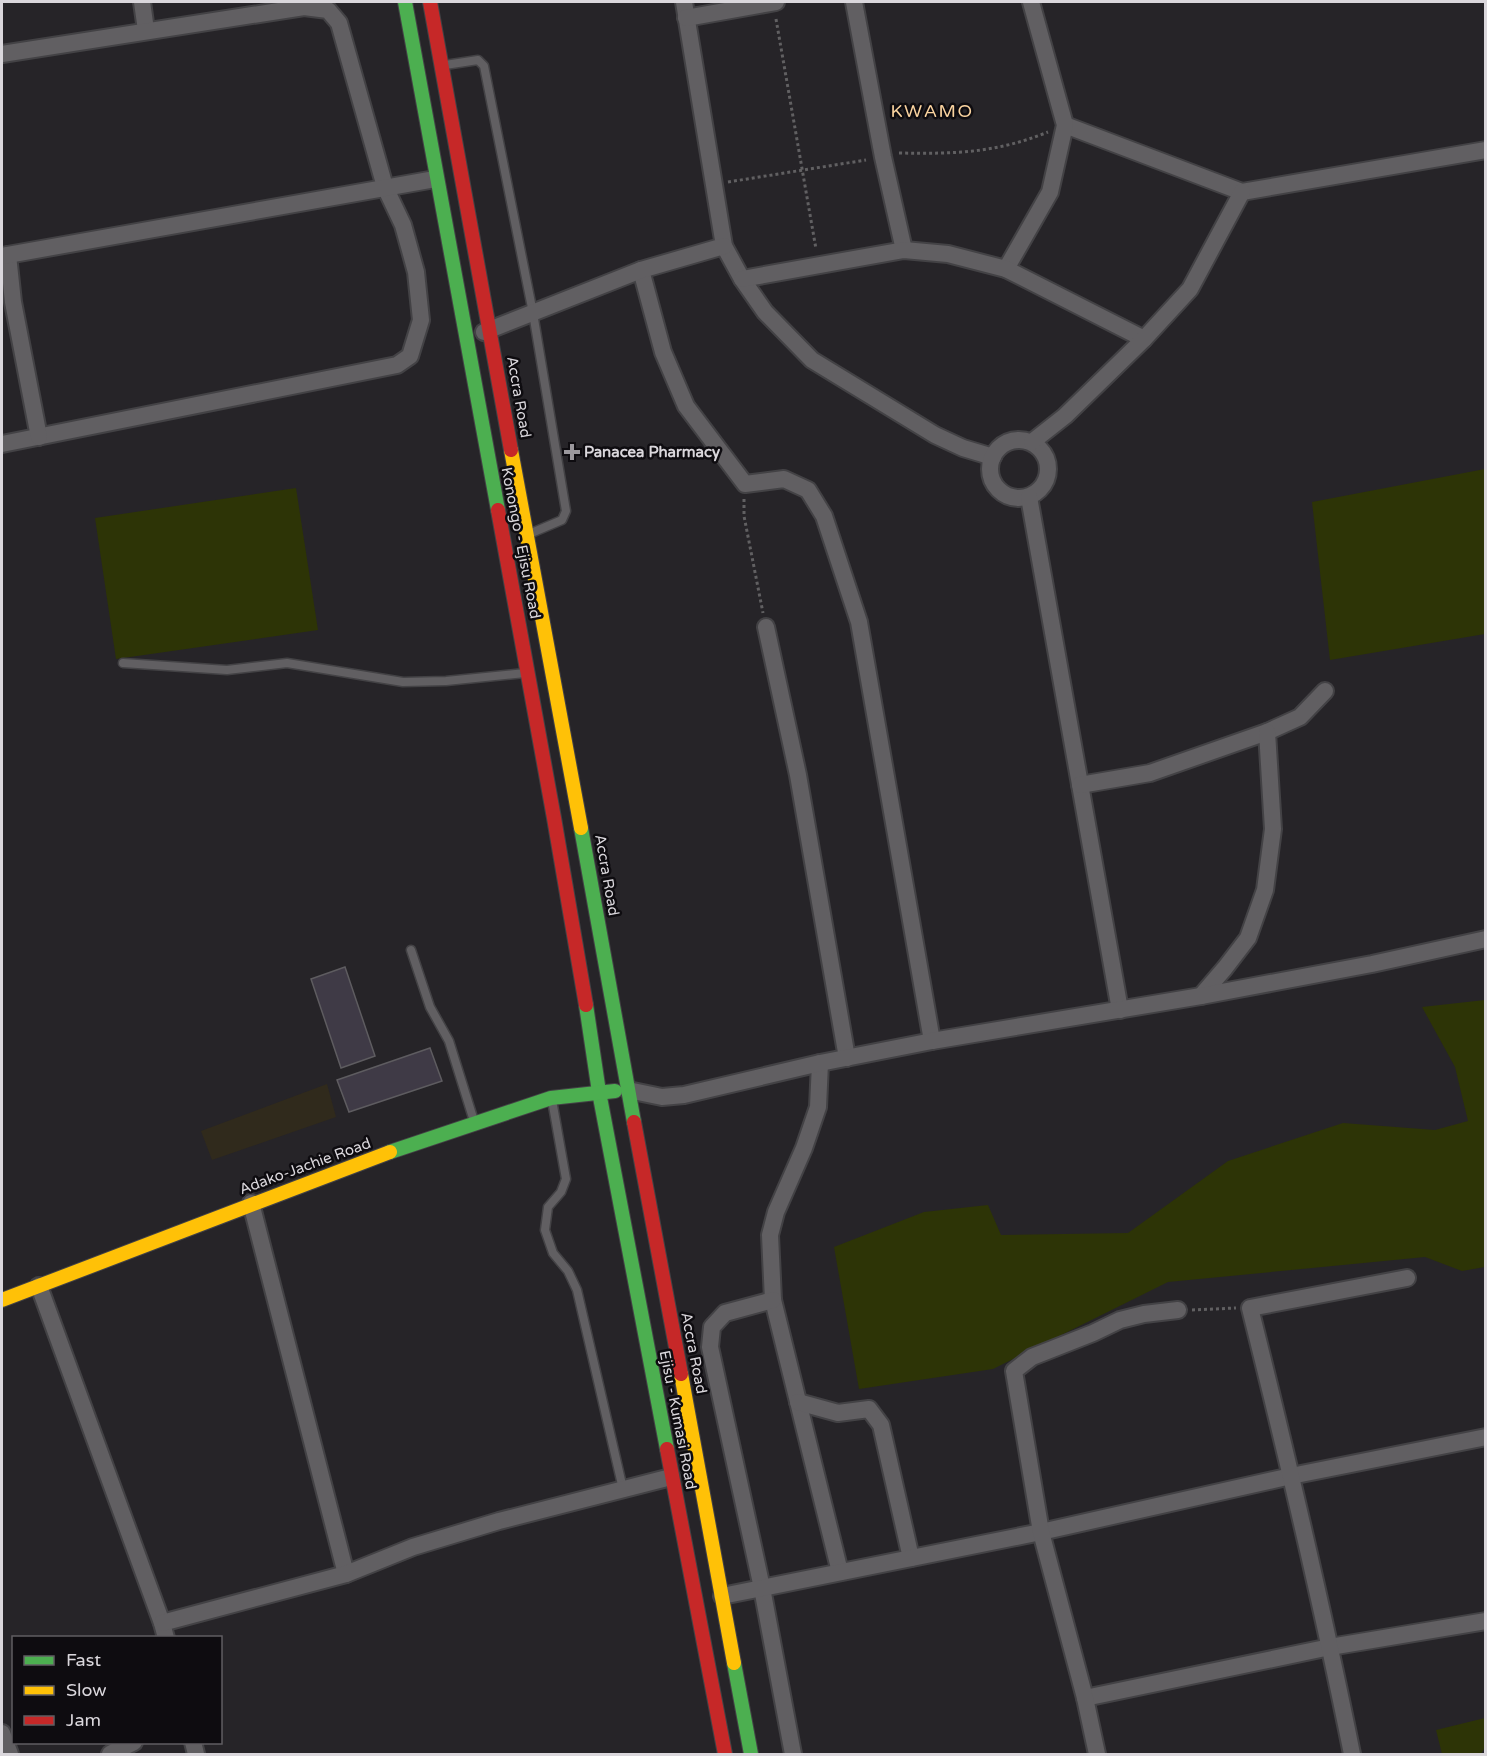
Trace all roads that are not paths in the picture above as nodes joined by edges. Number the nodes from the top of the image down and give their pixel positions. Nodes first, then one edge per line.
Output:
1 (141, 2) edge
2 (405, 2) edge
3 (430, 2) edge
4 (775, 2) edge
5 (854, 2) edge
6 (1031, 2) edge
7 (685, 10) edge
8 (146, 30) junction
9 (2, 54) edge
10 (442, 66) junction
11 (1065, 125) junction
12 (1485, 153) edge
13 (435, 179) junction
14 (385, 187) junction
15 (1242, 192) junction
16 (724, 246) junction
17 (904, 250) junction
18 (5, 255) edge
19 (1006, 269) junction
20 (641, 270) junction
21 (742, 279) junction
22 (533, 313) junction
23 (490, 330) junction
24 (466, 339) junction
25 (1144, 339) junction
26 (39, 437) junction
27 (1032, 442) junction
28 (2, 444) edge
29 (993, 457) junction
30 (1029, 497) junction
31 (526, 536) junction
32 (766, 627) road end
33 (123, 663) dead end
34 (528, 673) junction
35 (1325, 691) dead end
36 (1267, 732) junction
37 (1080, 785) junction
38 (1485, 939) edge
39 (411, 950) dead end
40 (1201, 996) junction
41 (1120, 1010) junction
42 (932, 1041) junction
43 (847, 1058) junction
44 (820, 1063) junction
45 (628, 1090) junction
46 (599, 1092) junction
47 (551, 1098) junction
48 (475, 1125) junction
49 (252, 1203) junction
50 (1407, 1278) dead end
51 (39, 1286) junction
52 (2, 1300) edge
53 (773, 1300) junction
54 (1178, 1310) road end
55 (798, 1402) junction
56 (1485, 1437) edge
57 (1291, 1476) junction
58 (671, 1477) junction
59 (623, 1490) junction
60 (1041, 1532) junction
61 (911, 1558) junction
62 (840, 1572) junction
63 (346, 1574) junction
64 (762, 1588) junction
65 (722, 1596) junction
66 (1485, 1621) edge
67 (164, 1630) edge
68 (1330, 1647) junction
69 (1085, 1698) junction
70 (2, 1732) edge
71 (132, 1744) edge
72 (7, 1754) edge
73 (110, 1755) edge
74 (725, 1755) edge
75 (751, 1755) edge
76 (793, 1755) edge
77 (1097, 1755) edge
78 (1352, 1755) edge

1 - 8 street
2 - 13 main road, Konongo - Ejisu Road
3 - 10 main road, Accra Road
4 - 7 street
5 - 17 street
6 - 11 street
7 - 16 street
8 - 9 street
8 - 14 street
10 - 22 lane
10 - 23 main road, Accra Road
11 - 15 street
11 - 19 street
12 - 15 street
13 - 14 street
13 - 24 main road, Konongo - Ejisu Road
14 - 18 street
14 - 26 street
15 - 25 street
16 - 20 street
16 - 21 street
17 - 19 street
17 - 21 street
18 - 26 street
19 - 25 street
20 - 22 street
20 - 42 street
21 - 29 street
22 - 23 street
22 - 31 lane
23 - 24 street
23 - 31 main road, Accra Road
24 - 34 main road, Konongo - Ejisu Road
25 - 27 street
26 - 28 street
27 - 29 street
27 - 30 street
29 - 30 street
30 - 37 street
31 - 45 main road, Accra Road
32 - 43 street
33 - 34 lane
34 - 46 main road, Konongo - Ejisu Road
35 - 36 street
36 - 37 street
36 - 40 street
37 - 41 street
38 - 40 street
39 - 48 lane
40 - 41 street
41 - 42 street
42 - 43 street
43 - 44 street
44 - 45 street
44 - 53 street
45 - 46 main road, Adako-Jachie Road
45 - 65 main road, Accra Road
46 - 47 main road, Adako-Jachie Road
46 - 58 main road, Ejisu - Kumasi Road
47 - 48 main road, Adako-Jachie Road
47 - 59 lane
48 - 49 main road, Adako-Jachie Road
49 - 51 main road, Adako-Jachie Road
49 - 63 street
50 - 57 street
51 - 52 main road, Adako-Jachie Road
51 - 67 street
53 - 55 street
53 - 64 street
54 - 60 street
55 - 61 street
55 - 62 street
56 - 57 street
57 - 60 street
57 - 68 street
58 - 59 street
58 - 74 main road, Ejisu - Kumasi Road
59 - 63 street
60 - 61 street
60 - 69 street
61 - 62 street
62 - 64 street
63 - 67 street
64 - 65 street
64 - 76 street
65 - 75 main road, Accra Road
66 - 68 street
68 - 69 street
68 - 78 street
69 - 77 street
70 - 72 street
71 - 73 street

